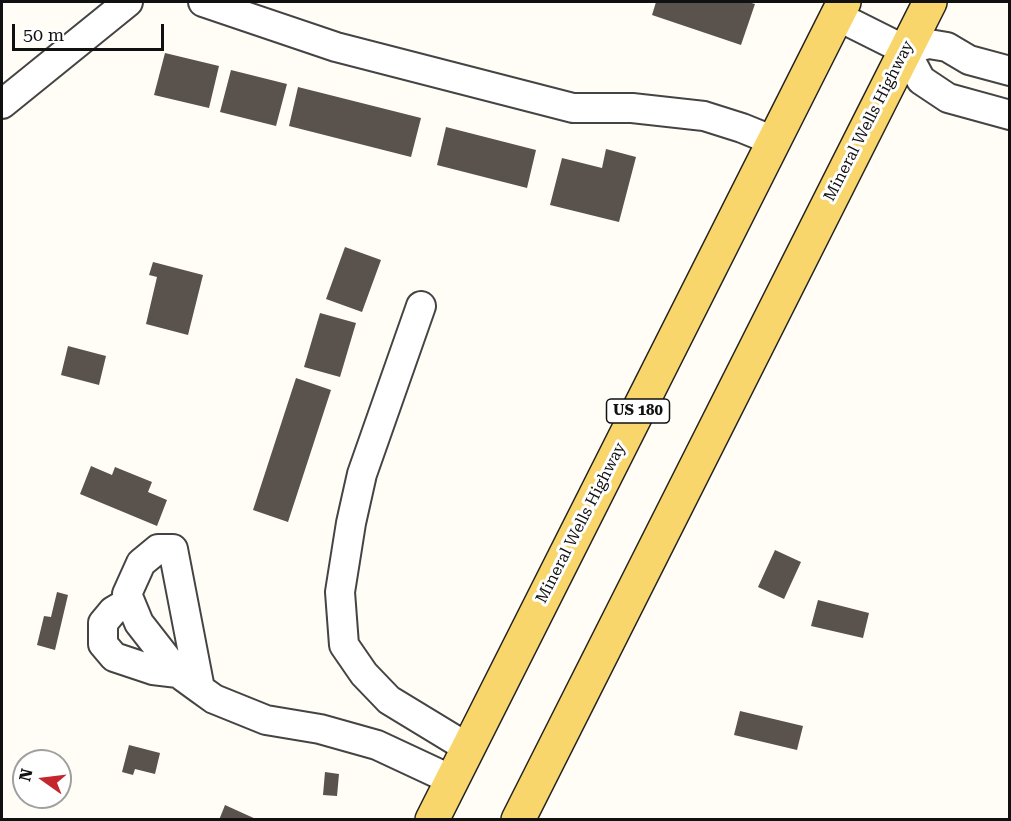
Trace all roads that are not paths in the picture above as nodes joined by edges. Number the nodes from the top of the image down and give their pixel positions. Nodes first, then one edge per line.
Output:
1 (128, 2) edge
2 (203, 2) edge
3 (930, 2) edge
4 (841, 9) edge
5 (905, 50) junction
6 (1010, 71) edge
7 (2, 104) edge
8 (1010, 115) edge
9 (774, 141) junction
10 (421, 306) dead end
11 (130, 601) junction
12 (189, 681) junction
13 (468, 748) junction
14 (452, 780) junction
15 (432, 819) edge
16 (520, 819) edge

1 - 7 street
2 - 9 street
3 - 5 main road, Mineral Wells Highway
4 - 5 street
4 - 9 main road, Mineral Wells Highway / US 180
5 - 6 street
5 - 8 street
5 - 16 main road, Mineral Wells Highway
9 - 13 main road, Mineral Wells Highway / US 180
10 - 13 street
11 - 12 street
11 - 12 street
11 - 12 street
12 - 14 street
13 - 14 main road, Mineral Wells Highway / US 180
14 - 15 main road, Mineral Wells Highway / US 180

